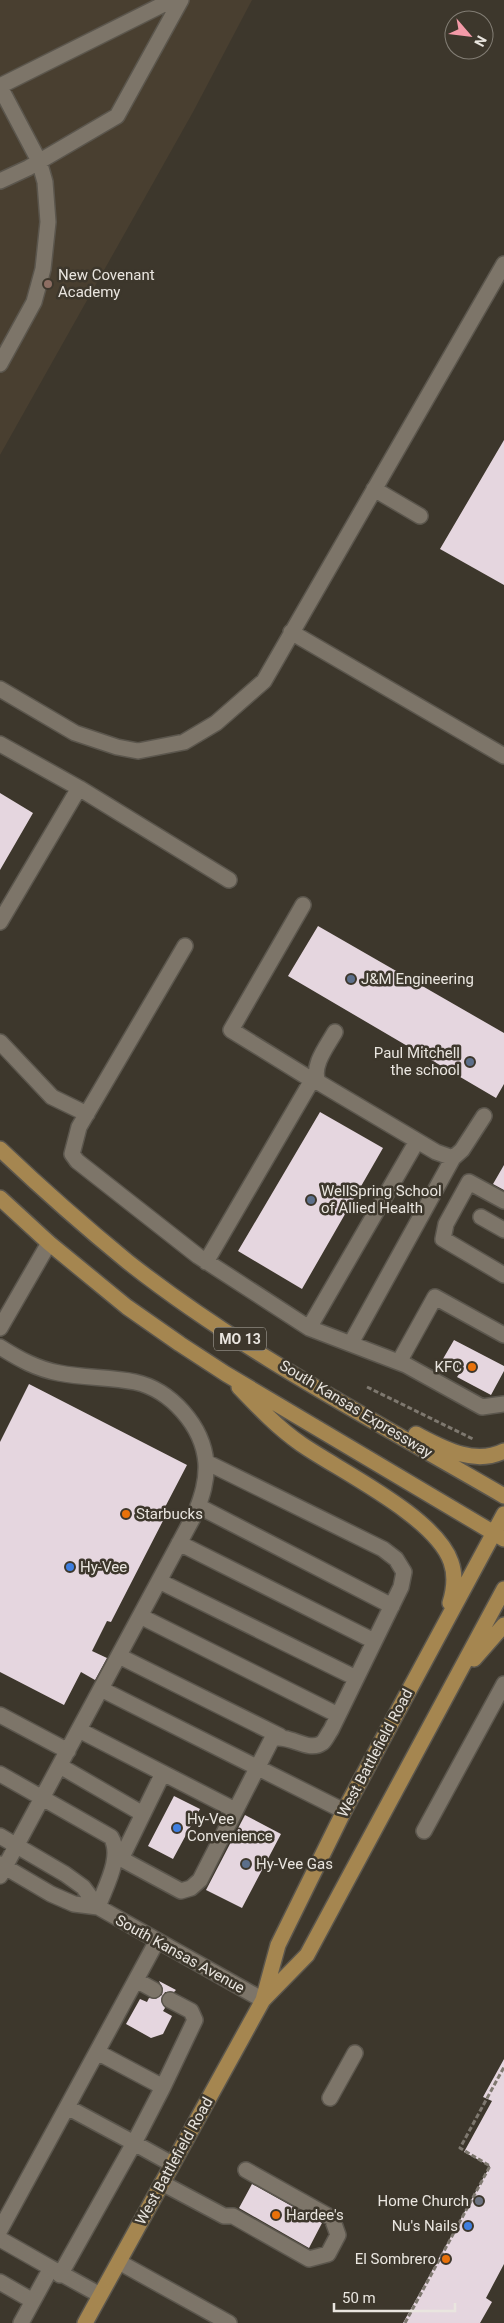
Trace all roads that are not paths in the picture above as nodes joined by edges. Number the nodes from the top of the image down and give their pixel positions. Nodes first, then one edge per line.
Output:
1 (172, 0) edge
2 (181, 0) edge
3 (0, 87) edge
4 (38, 161) junction
5 (0, 181) edge
6 (504, 264) edge
7 (0, 364) edge
8 (374, 489) junction
9 (420, 516) dead end
10 (291, 632) junction
11 (0, 688) edge
12 (0, 744) edge
13 (504, 756) edge
14 (79, 788) junction
15 (229, 880) dead end
16 (303, 905) dead end
17 (0, 922) edge
18 (185, 946) dead end
19 (335, 1032) dead end
20 (0, 1042) edge
21 (314, 1077) junction
22 (87, 1114) junction
23 (484, 1116) dead end
24 (417, 1141) junction
25 (0, 1149) edge
26 (453, 1158) junction
27 (0, 1198) edge
28 (504, 1201) edge
29 (481, 1217) dead end
30 (504, 1230) edge
31 (49, 1243) junction
32 (206, 1262) junction
33 (504, 1275) edge
34 (0, 1328) edge
35 (309, 1328) junction
36 (504, 1335) edge
37 (351, 1344) junction
38 (0, 1347) edge
39 (398, 1362) junction
40 (226, 1374) junction
41 (299, 1376) junction
42 (504, 1404) edge
43 (504, 1451) edge
44 (206, 1462) junction
45 (504, 1496) edge
46 (198, 1506) junction
47 (504, 1514) edge
48 (498, 1536) edge
49 (179, 1543) junction
50 (159, 1581) junction
51 (504, 1589) edge
52 (392, 1606) junction
53 (140, 1616) junction
54 (444, 1622) junction
55 (504, 1625) edge
56 (374, 1641) junction
57 (119, 1656) junction
58 (356, 1678) junction
59 (504, 1684) edge
60 (101, 1689) junction
61 (338, 1715) junction
62 (0, 1716) edge
63 (432, 1722) junction
64 (79, 1730) junction
65 (280, 1736) junction
66 (68, 1751) junction
67 (60, 1766) junction
68 (258, 1768) junction
69 (163, 1773) junction
70 (0, 1774) edge
71 (43, 1799) junction
72 (236, 1810) junction
73 (344, 1811) junction
74 (143, 1814) junction
75 (424, 1831) dead end
76 (0, 1836) edge
77 (18, 1846) junction
78 (118, 1858) junction
79 (2, 1869) edge
80 (98, 1907) junction
81 (157, 1941) junction
82 (136, 1980) junction
83 (154, 1990) dead end
84 (170, 2000) dead end
85 (262, 2000) junction
86 (97, 2052) junction
87 (355, 2053) dead end
88 (163, 2087) junction
89 (330, 2098) dead end
90 (67, 2107) junction
91 (134, 2143) junction
92 (172, 2164) junction
93 (246, 2170) dead end
94 (162, 2183) junction
95 (0, 2230) edge
96 (0, 2239) edge
97 (119, 2262) junction
98 (56, 2271) junction
99 (0, 2282) edge
100 (100, 2295) junction
101 (33, 2301) junction
102 (21, 2323) edge
103 (85, 2323) edge
104 (229, 2323) edge

1 - 3 street
2 - 4 street
3 - 4 street
4 - 5 street
4 - 7 street
6 - 8 street
8 - 9 street
8 - 10 street
10 - 11 street
10 - 13 street
12 - 14 street
14 - 15 street
14 - 17 street
16 - 21 street
18 - 22 street
19 - 21 street
20 - 22 street
21 - 24 street
21 - 32 street
22 - 32 street
23 - 26 street
24 - 26 street
24 - 35 street
25 - 41 main road, South Kansas Expressway / MO 13
26 - 37 street
27 - 31 main road, MO 13
28 - 33 street
29 - 30 street
31 - 34 street
31 - 40 main road, MO 13
32 - 35 street
35 - 37 street
36 - 39 street
37 - 39 street
38 - 44 street
39 - 42 street
40 - 48 main road, MO 13
40 - 54 main road
41 - 43 main road
41 - 45 main road, South Kansas Expressway / MO 13
44 - 46 street
44 - 52 street
46 - 49 street
46 - 52 street
47 - 48 main road, West Battlefield Road
48 - 54 main road, West Battlefield Road
49 - 50 street
49 - 56 street
50 - 53 street
50 - 58 street
51 - 63 main road, West Battlefield Road
52 - 56 street
53 - 57 street
53 - 61 street
54 - 73 main road, West Battlefield Road
55 - 63 main road
56 - 58 street
57 - 60 street
57 - 65 street
58 - 61 street
59 - 75 street
60 - 64 street
60 - 68 street
61 - 65 street
62 - 66 street
63 - 85 main road, West Battlefield Road
64 - 66 street
64 - 69 street
65 - 68 street
66 - 67 street
67 - 71 street
67 - 74 street
68 - 72 street
68 - 73 street
69 - 72 street
69 - 74 street
70 - 71 street
71 - 77 street
71 - 78 street
72 - 78 street
73 - 85 main road, West Battlefield Road
74 - 78 street
76 - 77 street, South Kansas Avenue
77 - 79 street
77 - 80 street, South Kansas Avenue
78 - 80 street
79 - 80 street, South Kansas Avenue
80 - 81 street, South Kansas Avenue
81 - 82 street
81 - 85 street, South Kansas Avenue
82 - 83 street
82 - 86 street
84 - 88 street
85 - 92 main road, West Battlefield Road
86 - 88 street
86 - 90 street
87 - 89 street
88 - 91 street
90 - 91 street
90 - 95 street
91 - 92 street
91 - 98 street
92 - 94 main road, West Battlefield Road
93 - 94 street
94 - 97 main road, West Battlefield Road
96 - 98 street
97 - 100 main road, West Battlefield Road
97 - 104 street
98 - 100 street
98 - 101 street
99 - 101 street
100 - 103 main road, West Battlefield Road
101 - 102 street

